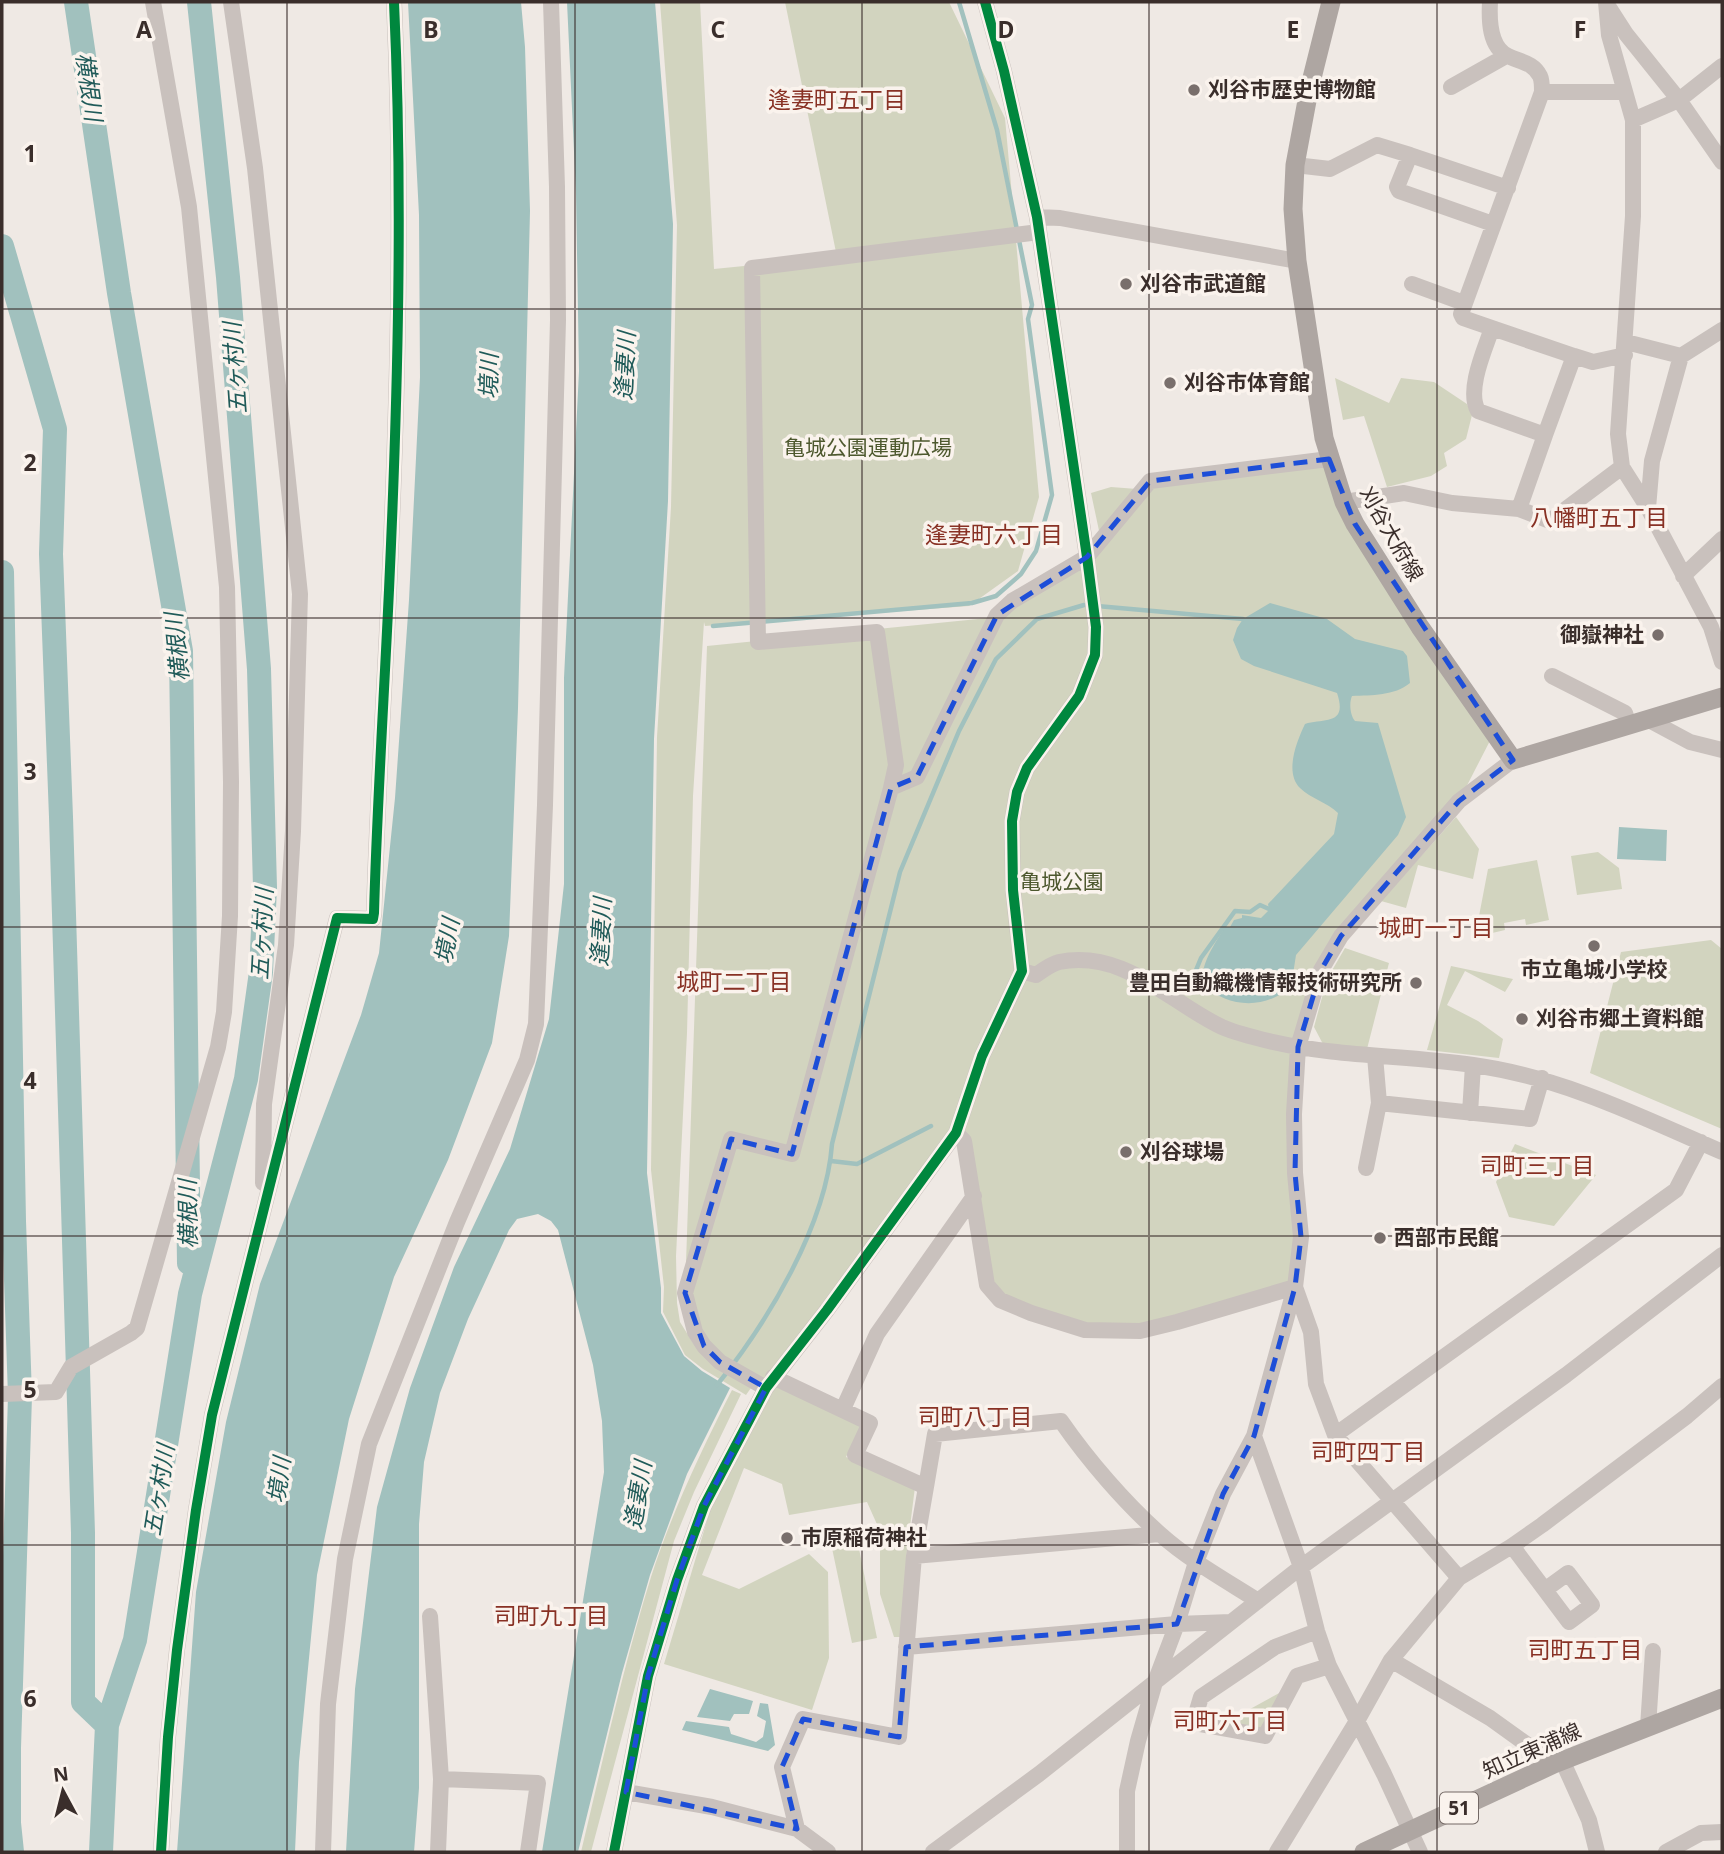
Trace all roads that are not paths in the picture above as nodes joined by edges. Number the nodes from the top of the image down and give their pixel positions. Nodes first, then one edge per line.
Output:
1 (153, 2) edge
2 (230, 2) edge
3 (394, 2) edge
4 (551, 2) edge
5 (985, 2) edge
6 (1331, 2) edge
7 (1490, 2) edge
8 (1605, 2) edge
9 (1506, 56) junction
10 (1722, 66) edge
11 (1451, 88) dead end
12 (1542, 92) junction
13 (1623, 92) junction
14 (1679, 100) junction
15 (1633, 120) junction
16 (1410, 155) junction
17 (1722, 162) edge
18 (1295, 165) junction
19 (1507, 188) junction
20 (1038, 224) junction
21 (1493, 224) junction
22 (1297, 261) junction
23 (1412, 284) dead end
24 (1464, 303) junction
25 (1492, 328) junction
26 (1722, 330) edge
27 (1625, 349) junction
28 (1574, 356) junction
29 (1681, 356) junction
30 (1545, 435) junction
31 (1329, 459) junction
32 (1622, 467) junction
33 (1344, 502) junction
34 (1648, 508) junction
35 (1519, 509) junction
36 (1722, 539) edge
37 (1087, 557) junction
38 (1683, 576) junction
39 (1722, 662) edge
40 (1552, 676) dead end
41 (1722, 697) edge
42 (1649, 720) junction
43 (1629, 726) junction
44 (1722, 750) edge
45 (1513, 760) junction
46 (891, 788) junction
47 (1022, 971) junction
48 (1298, 1047) junction
49 (1375, 1056) junction
50 (1473, 1065) junction
51 (1542, 1078) junction
52 (1379, 1103) junction
53 (1470, 1113) junction
54 (956, 1133) junction
55 (1701, 1142) junction
56 (1722, 1152) edge
57 (1366, 1168) dead end
58 (974, 1196) junction
59 (263, 1209) junction
60 (1722, 1255) edge
61 (1295, 1287) junction
62 (769, 1382) junction
63 (1722, 1386) edge
64 (2, 1394) edge
65 (843, 1409) junction
66 (1335, 1435) junction
67 (1254, 1437) junction
68 (926, 1487) junction
69 (1392, 1503) junction
70 (1160, 1534) junction
71 (1512, 1546) junction
72 (914, 1556) junction
73 (1196, 1562) junction
74 (1301, 1567) junction
75 (1460, 1578) junction
76 (1546, 1589) dead end
77 (1258, 1601) junction
78 (430, 1616) dead end
79 (1231, 1622) junction
80 (1177, 1624) junction
81 (1317, 1631) junction
82 (906, 1647) junction
83 (1653, 1651) dead end
84 (1391, 1660) junction
85 (1329, 1666) junction
86 (1155, 1682) junction
87 (1722, 1698) edge
88 (1357, 1721) junction
89 (1648, 1727) junction
90 (1558, 1762) junction
91 (441, 1779) junction
92 (626, 1791) junction
93 (797, 1829) junction
94 (1411, 1831) junction
95 (1722, 1832) edge
96 (161, 1852) edge
97 (323, 1852) edge
98 (438, 1852) edge
99 (528, 1852) edge
100 (614, 1852) edge
101 (828, 1852) edge
102 (933, 1852) edge
103 (1127, 1852) edge
104 (1277, 1852) edge
105 (1367, 1852) edge
106 (1420, 1852) edge
107 (1597, 1852) edge
108 (1666, 1852) edge

1 - 64 street
2 - 59 street
3 - 59 street
4 - 97 street
5 - 20 street
6 - 18 main road, 刈谷大府線
7 - 9 street
8 - 13 street
8 - 14 street
9 - 11 street
9 - 12 street
10 - 14 street
12 - 13 street
12 - 19 street
13 - 15 street
14 - 15 street
14 - 17 street
15 - 27 street
16 - 18 street
16 - 19 street
16 - 21 street
18 - 22 main road, 刈谷大府線
19 - 21 street
20 - 22 street
20 - 37 street
20 - 46 street
21 - 24 street
22 - 31 main road, 刈谷大府線
23 - 24 street
24 - 25 street
25 - 28 street
25 - 30 street
26 - 29 street
27 - 28 street
27 - 29 street
27 - 32 street
28 - 30 street
29 - 34 street
30 - 35 street
31 - 33 main road, 刈谷大府線
31 - 37 street
32 - 34 street
32 - 35 street
33 - 35 street
33 - 45 main road, 刈谷大府線
34 - 38 street
36 - 38 street
37 - 46 street
37 - 47 street
38 - 39 street
40 - 43 street
41 - 42 main road
42 - 43 main road
42 - 44 street
43 - 45 main road
45 - 48 street
46 - 62 street
47 - 48 street
47 - 54 street
48 - 49 street
48 - 61 street
49 - 50 street
49 - 52 street
50 - 51 street
50 - 53 street
51 - 53 street
51 - 55 street
52 - 53 street
52 - 57 street
54 - 58 street
54 - 62 street
55 - 56 street
55 - 66 street
58 - 61 street
58 - 65 street
59 - 96 street
60 - 69 street
61 - 66 street
61 - 67 street
62 - 65 street
62 - 92 street
63 - 71 street
65 - 68 street
66 - 69 street
67 - 73 street
67 - 74 street
68 - 70 street
68 - 72 street
69 - 74 street
69 - 75 street
70 - 72 street
70 - 73 street
71 - 75 street
71 - 76 street
72 - 82 street
73 - 77 street
73 - 80 street
74 - 77 street
74 - 81 street
75 - 84 street
77 - 79 street
78 - 91 street
79 - 80 street
79 - 86 street
80 - 82 street
80 - 86 street
81 - 85 street
81 - 85 street
82 - 93 street
83 - 89 street
84 - 88 street
84 - 90 street
85 - 88 street
86 - 102 street
86 - 103 street
87 - 89 main road, 知立東浦線 / 51
88 - 94 street
88 - 104 street
89 - 90 main road, 知立東浦線 / 51
90 - 94 main road, 知立東浦線 / 51
90 - 107 street
91 - 98 street
91 - 99 street
92 - 93 street
92 - 100 street
93 - 101 street
94 - 105 main road, 知立東浦線 / 51
94 - 106 street
95 - 108 street

